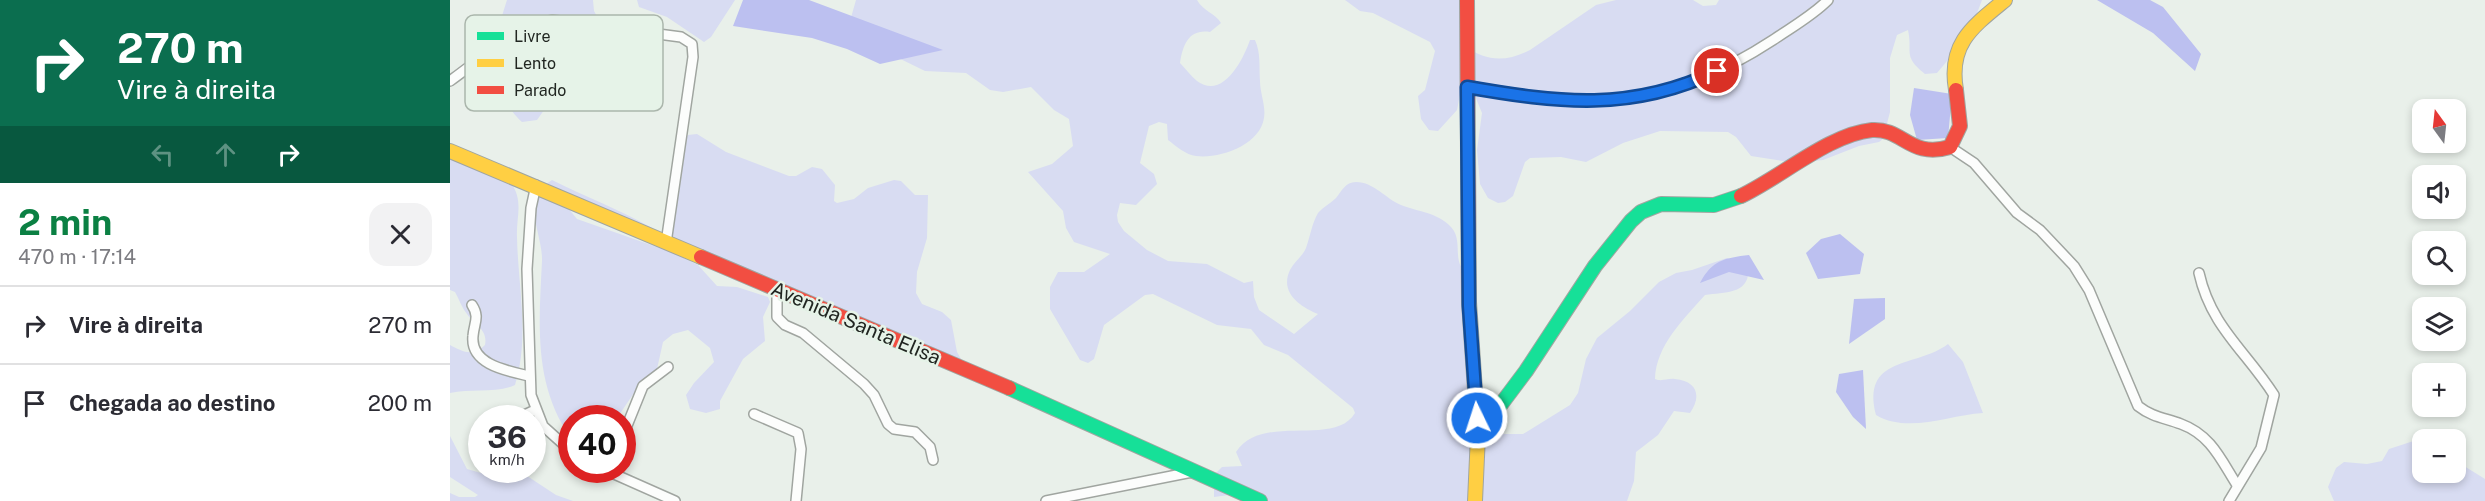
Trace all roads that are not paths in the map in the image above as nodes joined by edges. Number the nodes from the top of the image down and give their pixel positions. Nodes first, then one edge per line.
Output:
1 (1467, 0) edge
2 (1828, 0) edge
3 (2006, 0) edge
4 (663, 35) edge
5 (465, 70) edge
6 (450, 81) edge
7 (1467, 87) junction
8 (1950, 147) junction
9 (450, 151) edge
10 (536, 185) junction
11 (666, 243) junction
12 (2199, 273) dead end
13 (777, 290) junction
14 (472, 305) dead end
15 (668, 367) dead end
16 (529, 376) junction
17 (534, 405) edge
18 (635, 405) edge
19 (754, 414) dead end
20 (546, 429) edge
21 (1478, 435) junction
22 (558, 439) edge
23 (933, 459) dead end
24 (1192, 472) junction
25 (636, 483) edge
26 (2237, 485) junction
27 (675, 501) edge
28 (796, 501) edge
29 (1046, 501) edge
30 (1260, 501) edge
31 (1475, 501) edge
32 (2229, 501) edge

1 - 7 street
2 - 7 street
3 - 8 street
4 - 11 street
5 - 6 street
7 - 21 street
8 - 21 street
8 - 26 street
9 - 10 street, Avenida Santa Elisa
10 - 11 street, Avenida Santa Elisa
10 - 16 street
11 - 13 street, Avenida Santa Elisa
12 - 26 street
13 - 23 street
13 - 24 street, Avenida Santa Elisa
14 - 16 street
15 - 18 street
16 - 17 street
19 - 28 street
20 - 22 street
21 - 31 street
24 - 29 street
24 - 30 street, Avenida Santa Elisa
25 - 27 street
26 - 32 street

